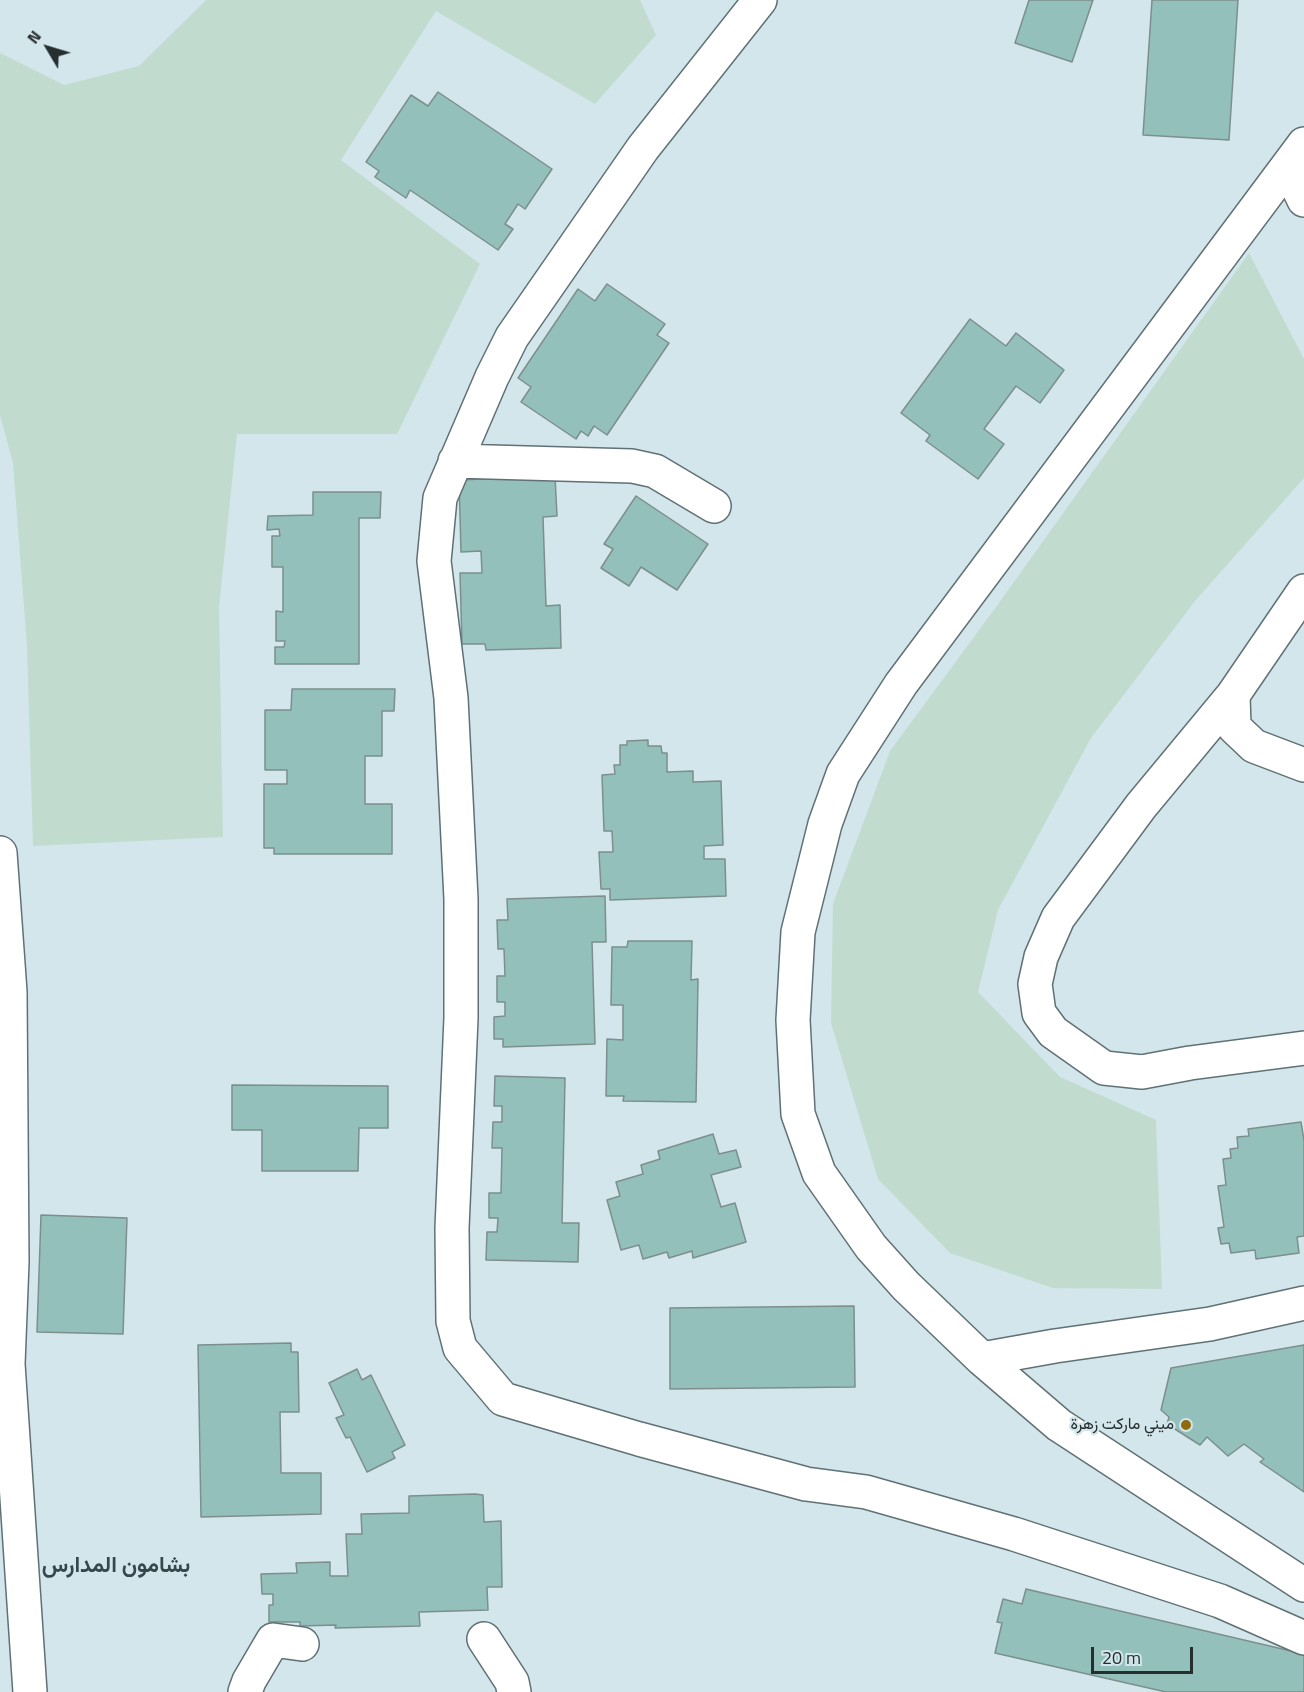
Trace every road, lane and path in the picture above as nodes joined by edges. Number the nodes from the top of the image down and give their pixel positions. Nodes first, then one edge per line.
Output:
1 (760, 0) edge
2 (1296, 155) edge
3 (1304, 200) edge
4 (455, 461) junction
5 (714, 506) dead end
6 (1304, 591) edge
7 (1233, 695) junction
8 (1304, 765) edge
9 (0, 853) edge
10 (1304, 1048) edge
11 (1304, 1303) edge
12 (982, 1359) junction
13 (1304, 1585) edge
14 (1304, 1638) edge
15 (484, 1639) dead end
16 (302, 1644) dead end
17 (30, 1692) edge
18 (245, 1692) edge
19 (514, 1692) edge

1 - 4 street
2 - 3 street
2 - 12 street
4 - 5 street
4 - 14 street
6 - 7 street
7 - 8 street
7 - 10 street
9 - 17 street
11 - 12 street
12 - 13 street
15 - 19 street
16 - 18 street

